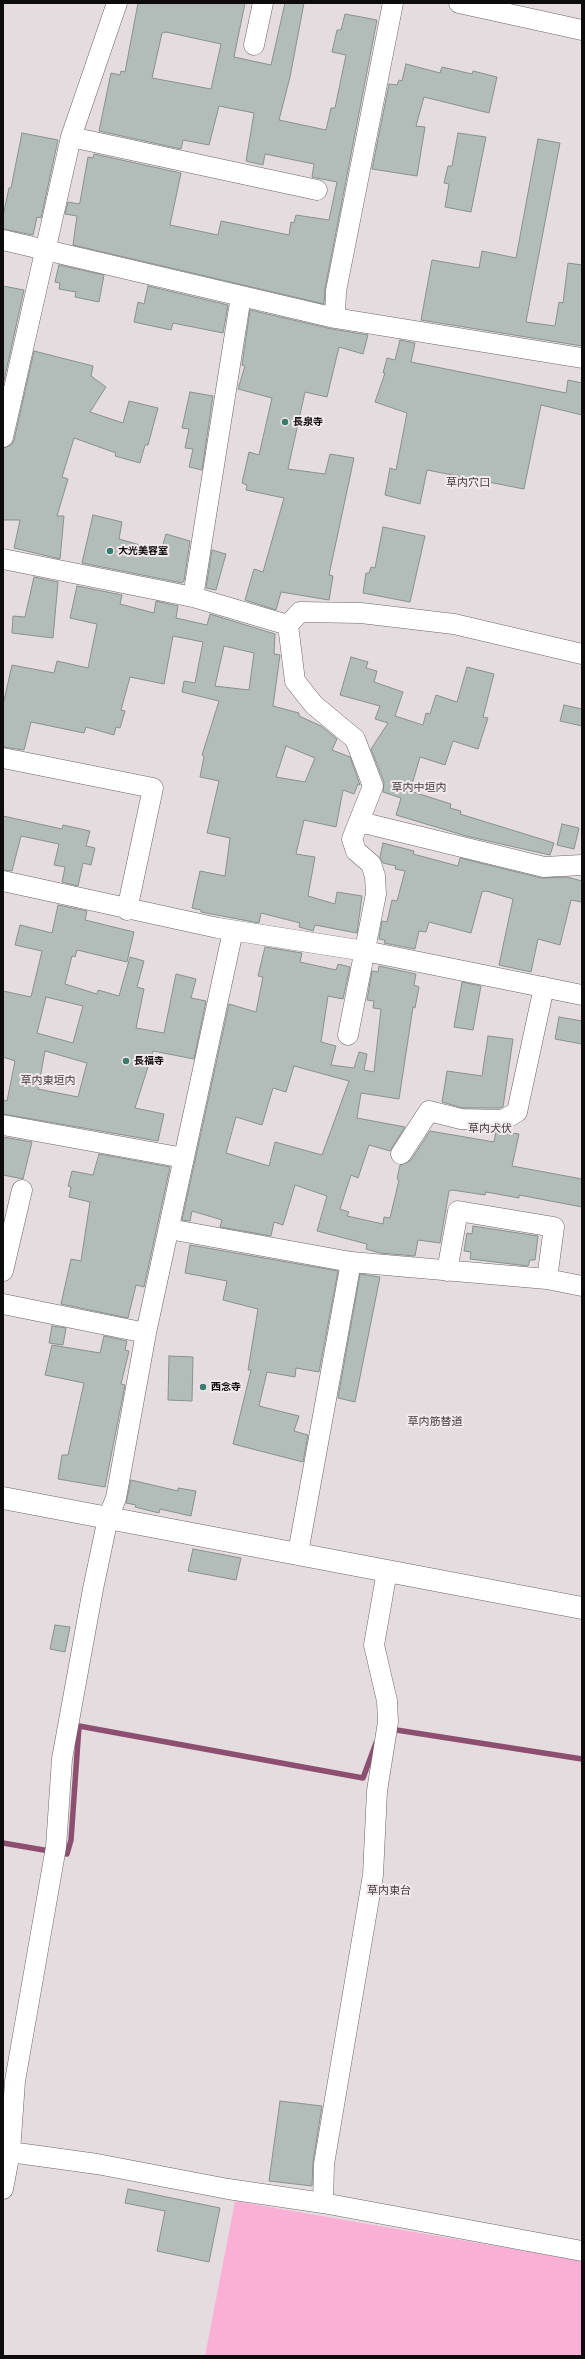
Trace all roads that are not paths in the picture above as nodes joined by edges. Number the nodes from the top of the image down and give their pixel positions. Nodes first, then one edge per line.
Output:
1 (117, 3) edge
2 (263, 3) edge
3 (393, 3) edge
4 (459, 3) edge
5 (582, 30) edge
6 (254, 45) dead end
7 (71, 137) junction
8 (317, 190) dead end
9 (3, 240) edge
10 (46, 250) junction
11 (241, 296) junction
12 (335, 318) junction
13 (582, 358) edge
14 (3, 436) edge
15 (3, 559) edge
16 (193, 597) junction
17 (288, 625) junction
18 (582, 654) edge
19 (3, 758) edge
20 (360, 822) junction
21 (582, 865) edge
22 (3, 881) edge
23 (127, 910) junction
24 (233, 931) junction
25 (366, 951) junction
26 (544, 987) junction
27 (582, 995) edge
28 (348, 1035) dead end
29 (3, 1124) edge
30 (402, 1154) dead end
31 (184, 1158) junction
32 (22, 1190) dead end
33 (169, 1229) junction
34 (351, 1262) junction
35 (447, 1270) junction
36 (3, 1271) edge
37 (547, 1279) junction
38 (582, 1286) edge
39 (3, 1304) edge
40 (146, 1333) junction
41 (3, 1498) edge
42 (108, 1518) junction
43 (298, 1553) junction
44 (387, 1571) junction
45 (582, 1608) edge
46 (10, 2152) junction
47 (3, 2189) edge
48 (323, 2203) junction
49 (582, 2251) edge

1 - 7 street
2 - 6 street
3 - 12 street
4 - 5 street
7 - 8 street
7 - 10 street
9 - 10 street
10 - 11 street
10 - 14 street
11 - 12 street
11 - 16 street
12 - 13 street
15 - 16 street
16 - 17 street
17 - 18 street
17 - 20 street
19 - 23 street
20 - 21 street
20 - 25 street
22 - 23 street
23 - 24 street
24 - 25 street
24 - 31 street
25 - 26 street
25 - 28 street
26 - 27 street
26 - 30 street
29 - 31 street
31 - 33 street
32 - 36 street
33 - 34 street
33 - 40 street
34 - 35 street
34 - 43 street
35 - 37 street
35 - 37 street
37 - 38 street
39 - 40 street
40 - 42 street
41 - 42 street
42 - 43 street
42 - 46 street
43 - 44 street
44 - 45 street
44 - 48 street
46 - 47 street
46 - 48 street
48 - 49 street

